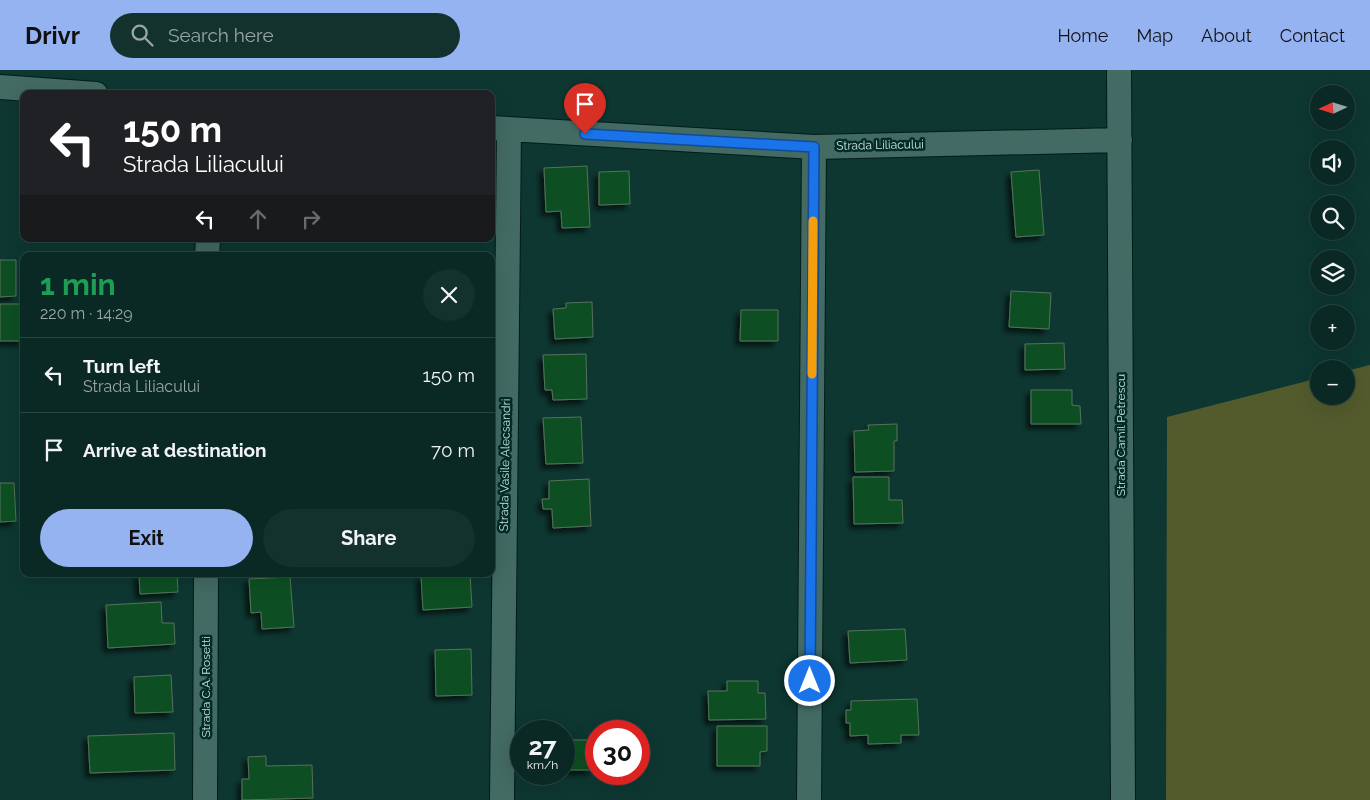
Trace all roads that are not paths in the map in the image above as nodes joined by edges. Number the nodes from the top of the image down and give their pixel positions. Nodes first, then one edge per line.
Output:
1 (1120, 70) edge
2 (0, 87) edge
3 (41, 90) edge
4 (500, 129) edge
5 (1120, 140) junction
6 (814, 147) junction
7 (206, 577) edge
8 (205, 800) edge
9 (502, 800) edge
10 (809, 800) edge
11 (1123, 800) edge

1 - 5 street, Strada Camil Petrescu
2 - 3 street
4 - 6 street, Strada Liliacului
4 - 9 street, Strada Vasile Alecsandri
5 - 6 street, Strada Liliacului
5 - 11 street, Strada Camil Petrescu
6 - 10 street
7 - 8 street, Strada C.A. Rosetti

